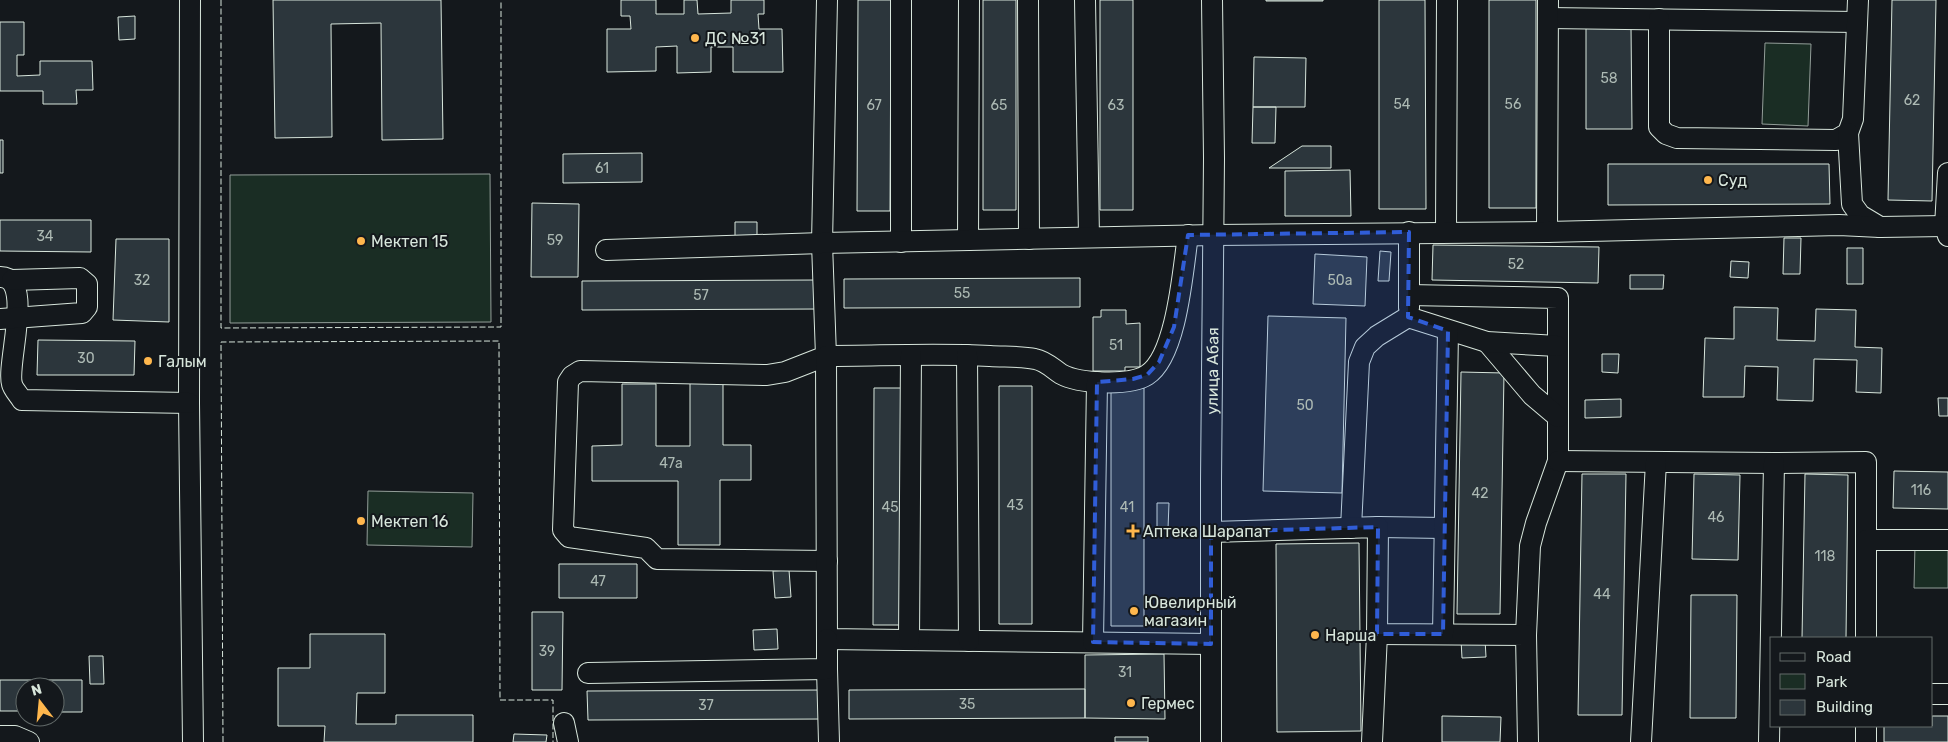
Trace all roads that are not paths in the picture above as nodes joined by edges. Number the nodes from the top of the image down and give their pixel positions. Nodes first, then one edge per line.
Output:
1 (190, 0) edge
2 (827, 0) edge
3 (901, 0) edge
4 (969, 0) edge
5 (1028, 0) edge
6 (1085, 0) edge
7 (1212, 0) edge
8 (1447, 0) edge
9 (1858, 0) edge
10 (1548, 9) edge
11 (1659, 19) junction
12 (1857, 22) junction
13 (1848, 133) junction
14 (1948, 173) edge
15 (1880, 227) junction
16 (1946, 231) edge
17 (1409, 232) junction
18 (1446, 232) junction
19 (1547, 232) junction
20 (1188, 235) junction
21 (1214, 235) junction
22 (1088, 237) junction
23 (1029, 239) junction
24 (968, 240) junction
25 (901, 242) junction
26 (822, 243) junction
27 (606, 250) dead end
28 (10, 282) edge
29 (1410, 295) junction
30 (1408, 317) junction
31 (9, 318) edge
32 (1448, 331) junction
33 (1487, 342) junction
34 (1557, 346) junction
35 (911, 355) junction
36 (967, 355) junction
37 (826, 356) junction
38 (1097, 382) junction
39 (189, 403) junction
40 (1558, 417) junction
41 (1558, 461) junction
42 (1656, 462) junction
43 (1774, 464) junction
44 (1378, 527) junction
45 (1351, 528) junction
46 (1444, 528) junction
47 (1211, 532) junction
48 (1866, 540) junction
49 (1948, 540) edge
50 (827, 561) junction
51 (1377, 634) junction
52 (1443, 634) junction
53 (1526, 635) junction
54 (1771, 637) edge
55 (1866, 637) edge
56 (827, 639) junction
57 (909, 640) junction
58 (969, 641) junction
59 (1093, 642) junction
60 (1212, 644) junction
61 (827, 669) junction
62 (588, 673) dead end
63 (1770, 686) edge
64 (1933, 694) edge
65 (1948, 694) edge
66 (1866, 727) edge
67 (0, 736) edge
68 (29, 742) edge
69 (194, 742) edge
70 (829, 742) edge
71 (1211, 742) edge
72 (1372, 742) edge
73 (1528, 742) edge
74 (1641, 742) edge
75 (1769, 742) edge
76 (1866, 742) edge

1 - 39 street
2 - 26 street
3 - 25 street
4 - 24 street
5 - 23 street
6 - 22 street
7 - 21 street, улица Абая
8 - 18 street
9 - 12 street
10 - 11 street
10 - 19 street
11 - 12 street
11 - 13 street
12 - 13 street
13 - 15 street
14 - 16 street
15 - 16 street
15 - 19 street
17 - 18 street
17 - 21 street
17 - 29 street
18 - 19 street
20 - 21 street
20 - 22 street
20 - 38 street
21 - 47 street, улица Абая
22 - 23 street
23 - 24 street
24 - 25 street
25 - 26 street
26 - 27 street
26 - 37 street
28 - 31 street
28 - 31 street
29 - 30 street
29 - 34 street
30 - 32 street
30 - 45 street
31 - 39 street
32 - 33 street
32 - 46 street
33 - 34 street
33 - 40 street
34 - 40 street
35 - 36 street
35 - 37 street
35 - 57 street
36 - 38 street
36 - 58 street
37 - 50 street
37 - 50 street
38 - 59 street
39 - 69 street
40 - 41 street
41 - 42 street
41 - 53 street
42 - 43 street
42 - 74 street
43 - 48 street
43 - 54 street
44 - 45 street
44 - 46 street
44 - 51 street
45 - 47 street
46 - 52 street
47 - 60 street, улица Абая
48 - 49 street
48 - 55 street
50 - 56 street
51 - 52 street
51 - 72 street
52 - 53 street
53 - 73 street
56 - 57 street
56 - 61 street
57 - 58 street
58 - 59 street
59 - 60 street
60 - 71 street, улица Абая
61 - 62 street
61 - 70 street
63 - 75 street
64 - 65 street
66 - 76 street
67 - 68 street

